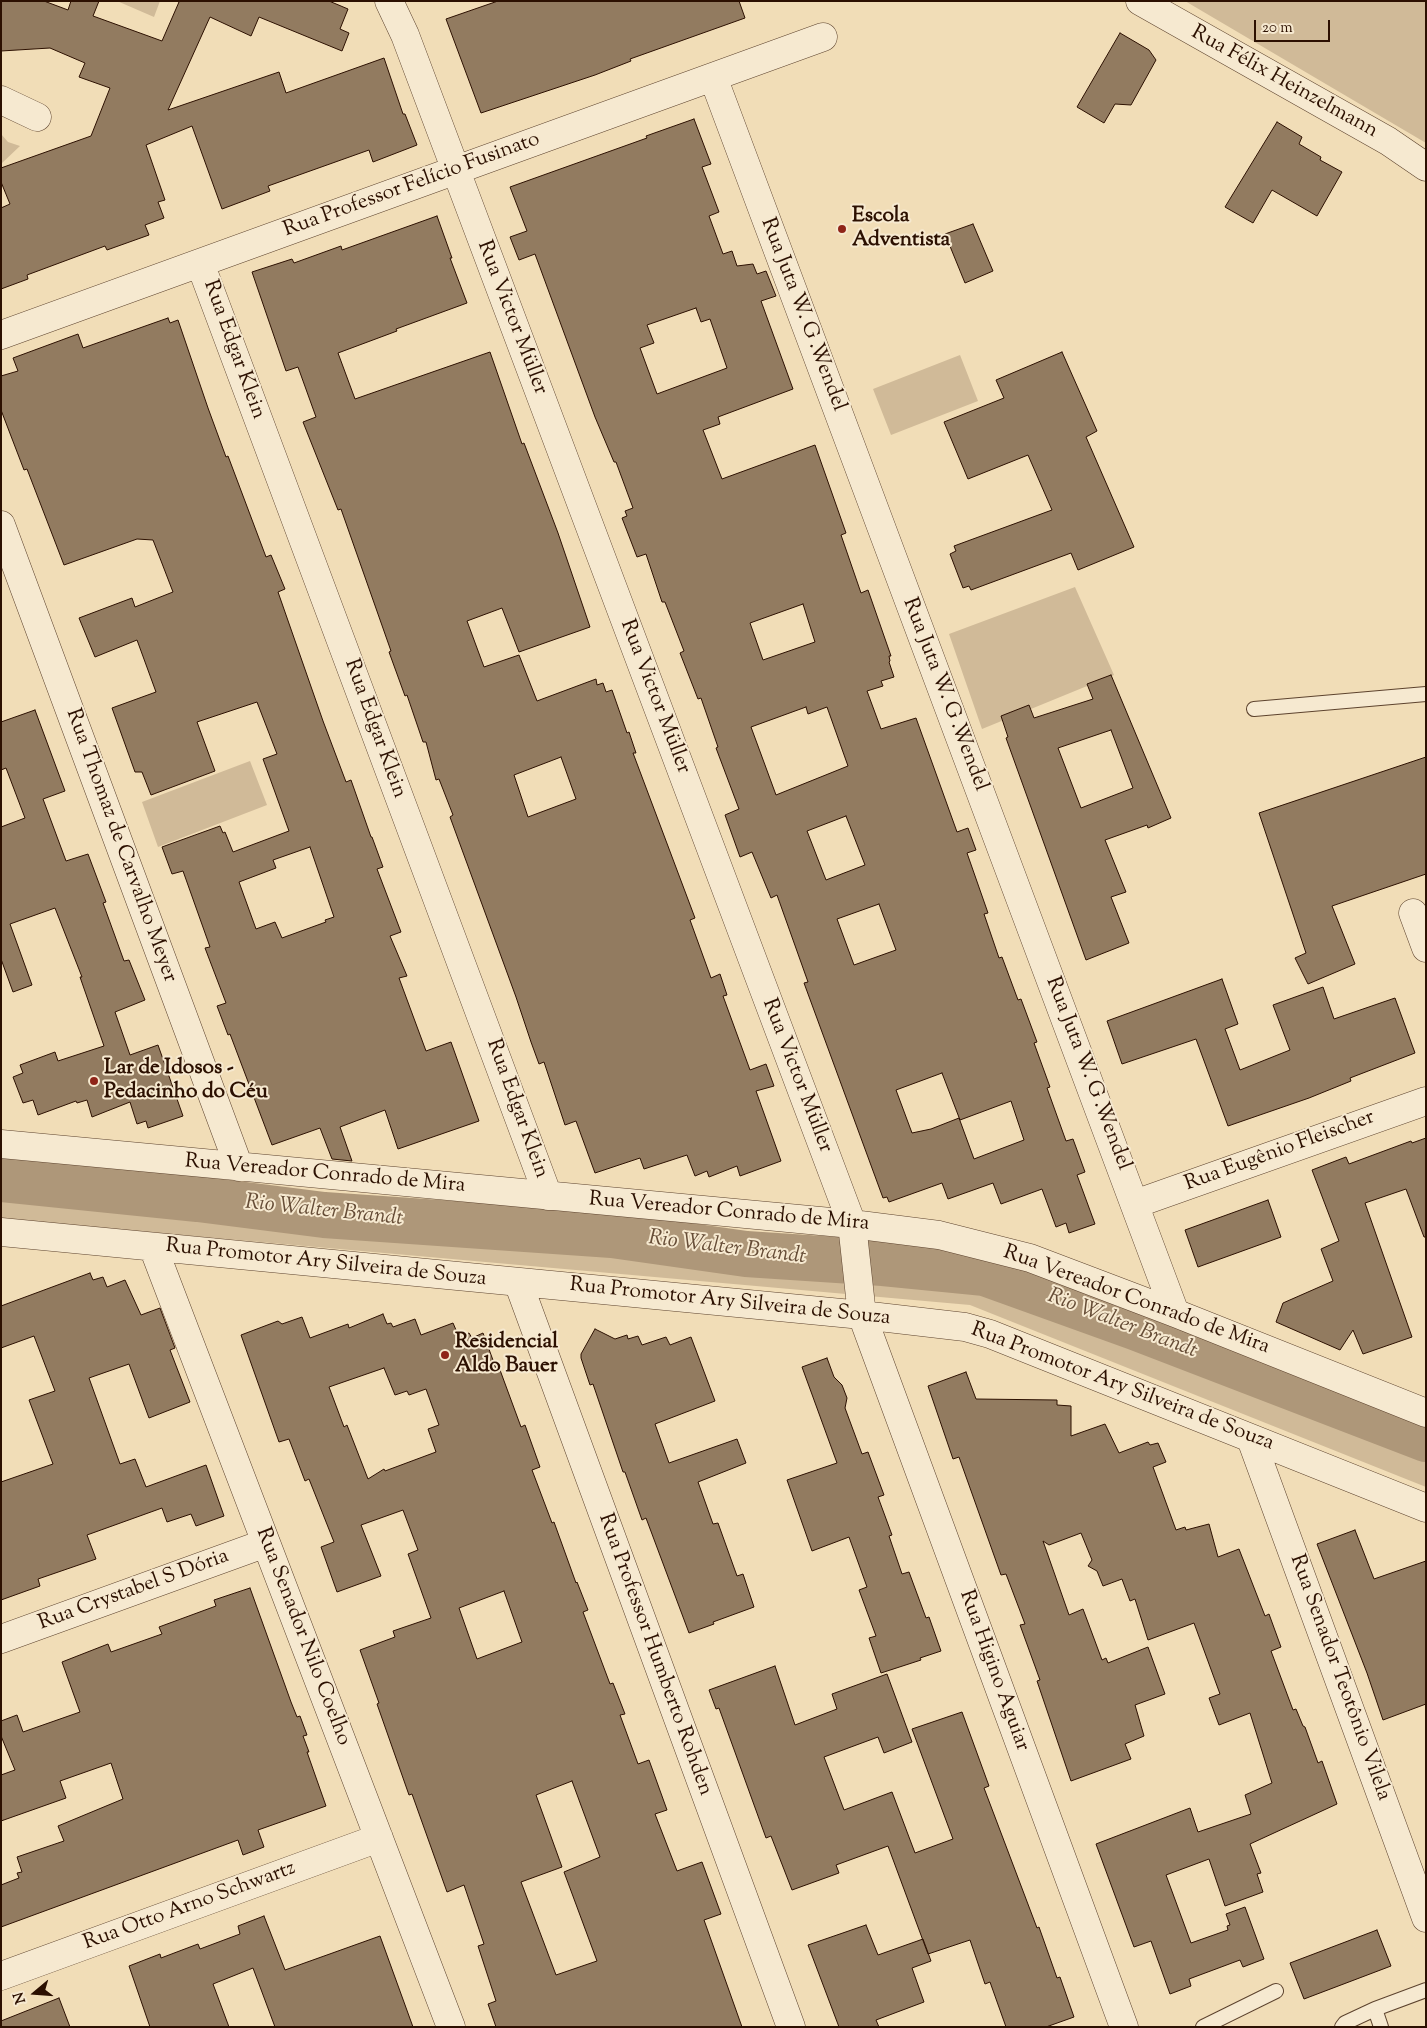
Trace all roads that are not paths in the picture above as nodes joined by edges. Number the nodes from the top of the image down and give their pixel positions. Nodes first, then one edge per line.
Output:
1 (389, 1) edge
2 (1140, 1) edge
3 (823, 37) dead end
4 (713, 77) junction
5 (1, 100) edge
6 (36, 117) dead end
7 (1426, 167) edge
8 (456, 170) junction
9 (200, 263) junction
10 (1, 335) edge
11 (1, 525) edge
12 (1426, 694) edge
13 (1254, 709) dead end
14 (1413, 914) dead end
15 (1426, 948) edge
16 (1426, 1101) edge
17 (1, 1144) edge
18 (239, 1167) junction
19 (548, 1196) junction
20 (1135, 1204) junction
21 (852, 1224) junction
22 (1, 1232) edge
23 (153, 1247) junction
24 (518, 1282) junction
25 (1176, 1313) junction
26 (862, 1315) junction
27 (1426, 1413) edge
28 (1251, 1439) junction
29 (1426, 1508) edge
30 (266, 1543) junction
31 (1, 1639) edge
32 (379, 1838) junction
33 (1426, 1918) edge
34 (1, 1976) edge
35 (1426, 1990) edge
36 (1276, 1991) dead end
37 (1375, 2009) junction
38 (451, 2027) edge
39 (791, 2027) edge
40 (1124, 2027) edge
41 (1203, 2027) edge
42 (1342, 2027) edge
43 (1381, 2027) edge

1 - 8 street, Rua Victor Müller
2 - 7 street, Rua Félix Heinzelmann
3 - 4 street, Rua Professor Felício Fusinato
4 - 8 street, Rua Professor Felício Fusinato
4 - 20 street, Rua Juta W. G .Wendel
5 - 6 street
8 - 9 street, Rua Professor Felício Fusinato
8 - 21 street, Rua Victor Müller
9 - 10 street, Rua Professor Felício Fusinato
9 - 19 street, Rua Edgar Klein
11 - 18 street, Rua Thomaz de Carvalho Meyer
12 - 13 lane
14 - 15 street
16 - 20 street, Rua Eugênio Fleischer
17 - 18 street, Rua Vereador Conrado de Mira
18 - 19 street, Rua Vereador Conrado de Mira
19 - 21 street, Rua Vereador Conrado de Mira
20 - 25 street, Rua Juta W. G .Wendel
21 - 25 street, Rua Vereador Conrado de Mira
21 - 26 street, Rua Victor Müller
22 - 23 street, Rua Promotor Ary Silveira de Souza
23 - 24 street, Rua Promotor Ary Silveira de Souza
23 - 30 street, Rua Senador Nilo Coelho
24 - 26 street, Rua Promotor Ary Silveira de Souza
24 - 39 street, Rua Professor Humberto Rohden
25 - 27 street, Rua Vereador Conrado de Mira
26 - 28 street, Rua Promotor Ary Silveira de Souza
26 - 40 street, Rua Higino Aguiar
28 - 29 street, Rua Promotor Ary Silveira de Souza
28 - 33 street, Rua Senador Teotônio Vilela
30 - 31 street, Rua Crystabel S Dória
30 - 32 street, Rua Senador Nilo Coelho
32 - 34 street, Rua Otto Arno Schwartz
32 - 38 street, Rua Senador Nilo Coelho
35 - 37 lane
36 - 41 lane
37 - 42 lane
37 - 43 lane

